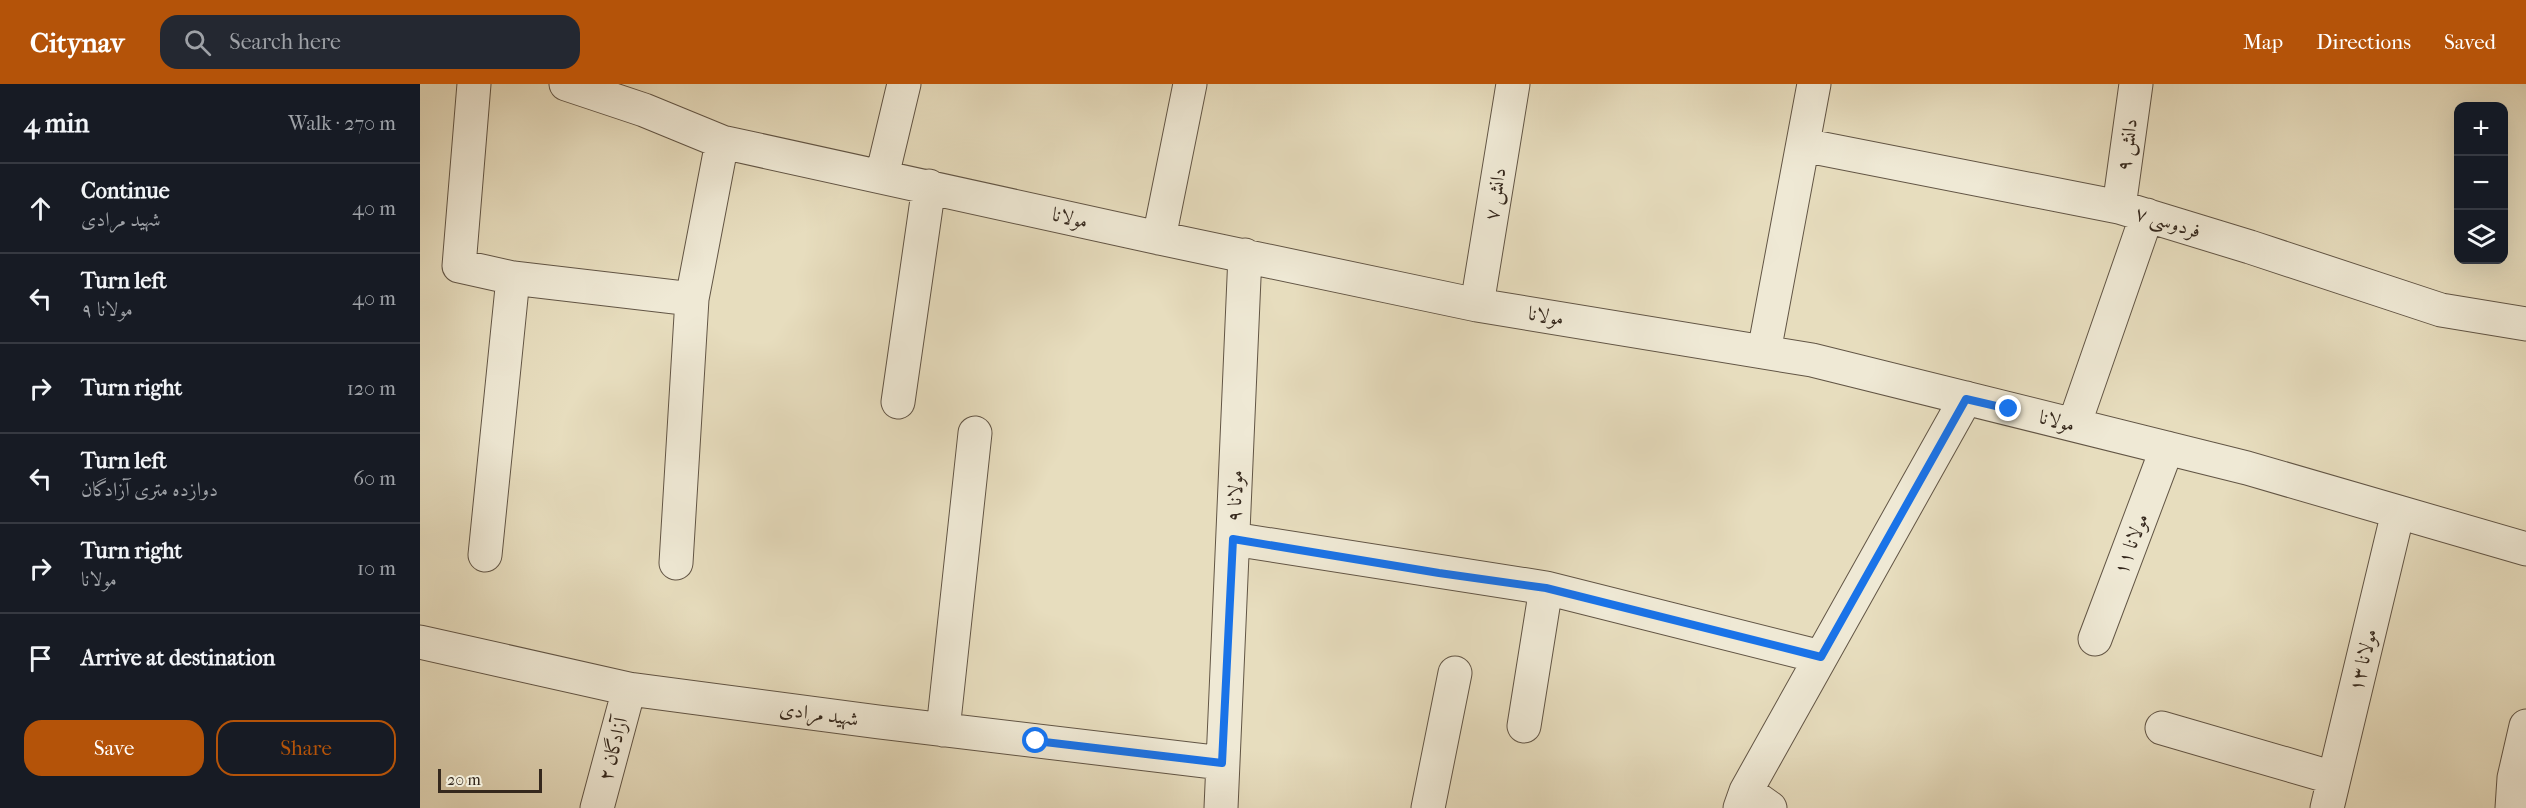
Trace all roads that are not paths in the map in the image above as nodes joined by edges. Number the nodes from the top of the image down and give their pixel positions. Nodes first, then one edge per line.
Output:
1 (474, 84) edge
2 (566, 84) edge
3 (904, 84) edge
4 (1190, 84) edge
5 (1513, 84) edge
6 (1814, 84) edge
7 (2136, 84) edge
8 (648, 97) edge
9 (722, 142) junction
10 (1803, 146) junction
11 (882, 176) junction
12 (929, 186) junction
13 (2133, 211) junction
14 (1159, 238) junction
15 (1245, 255) junction
16 (513, 278) junction
17 (692, 299) junction
18 (1477, 304) junction
19 (2526, 324) edge
20 (1764, 352) junction
21 (1966, 399) junction
22 (898, 402) dead end
23 (2074, 425) junction
24 (975, 433) dead end
25 (2167, 448) junction
26 (2398, 512) junction
27 (1233, 539) junction
28 (2526, 549) edge
29 (485, 555) dead end
30 (676, 563) dead end
31 (1546, 588) junction
32 (2095, 639) dead end
33 (420, 642) edge
34 (1821, 657) junction
35 (1455, 673) dead end
36 (629, 689) junction
37 (1524, 726) dead end
38 (2526, 726) edge
39 (2162, 728) dead end
40 (943, 730) junction
41 (1222, 763) junction
42 (2331, 793) edge
43 (1752, 802) edge
44 (597, 808) edge
45 (1221, 808) edge
46 (1428, 808) edge
47 (2512, 808) edge

1 - 16 street
2 - 8 street, مولانا
3 - 11 street
4 - 14 street
5 - 18 street, دانش ۷
6 - 10 street
7 - 13 street, دانش ۹
8 - 9 street, مولانا
9 - 11 street, مولانا
9 - 17 street
10 - 13 street, فردوسی ۷
10 - 20 street
11 - 12 street, مولانا
12 - 14 street, مولانا
12 - 22 street
13 - 19 street, فردوسی ۷
13 - 23 street, دانش ۹
14 - 15 street, مولانا
15 - 18 street, مولانا
15 - 27 street, مولانا ۹
16 - 17 street
16 - 29 street
17 - 30 street
18 - 20 street, مولانا
20 - 21 street, مولانا
21 - 23 street, مولانا
21 - 34 street
23 - 25 street, مولانا
24 - 40 street
25 - 26 street, مولانا
25 - 32 street, مولانا ۱۱
26 - 28 street, مولانا
26 - 42 street, مولانا ۱۳
27 - 31 street
27 - 41 street, مولانا ۹
31 - 34 street
31 - 37 street
33 - 36 street, شهید مرادی
34 - 43 street
35 - 46 street
36 - 40 street, شهید مرادی
36 - 44 street, آزادگان ۲
38 - 47 street
39 - 42 street
40 - 41 street, شهید مرادی
41 - 45 street, مولانا ۹

